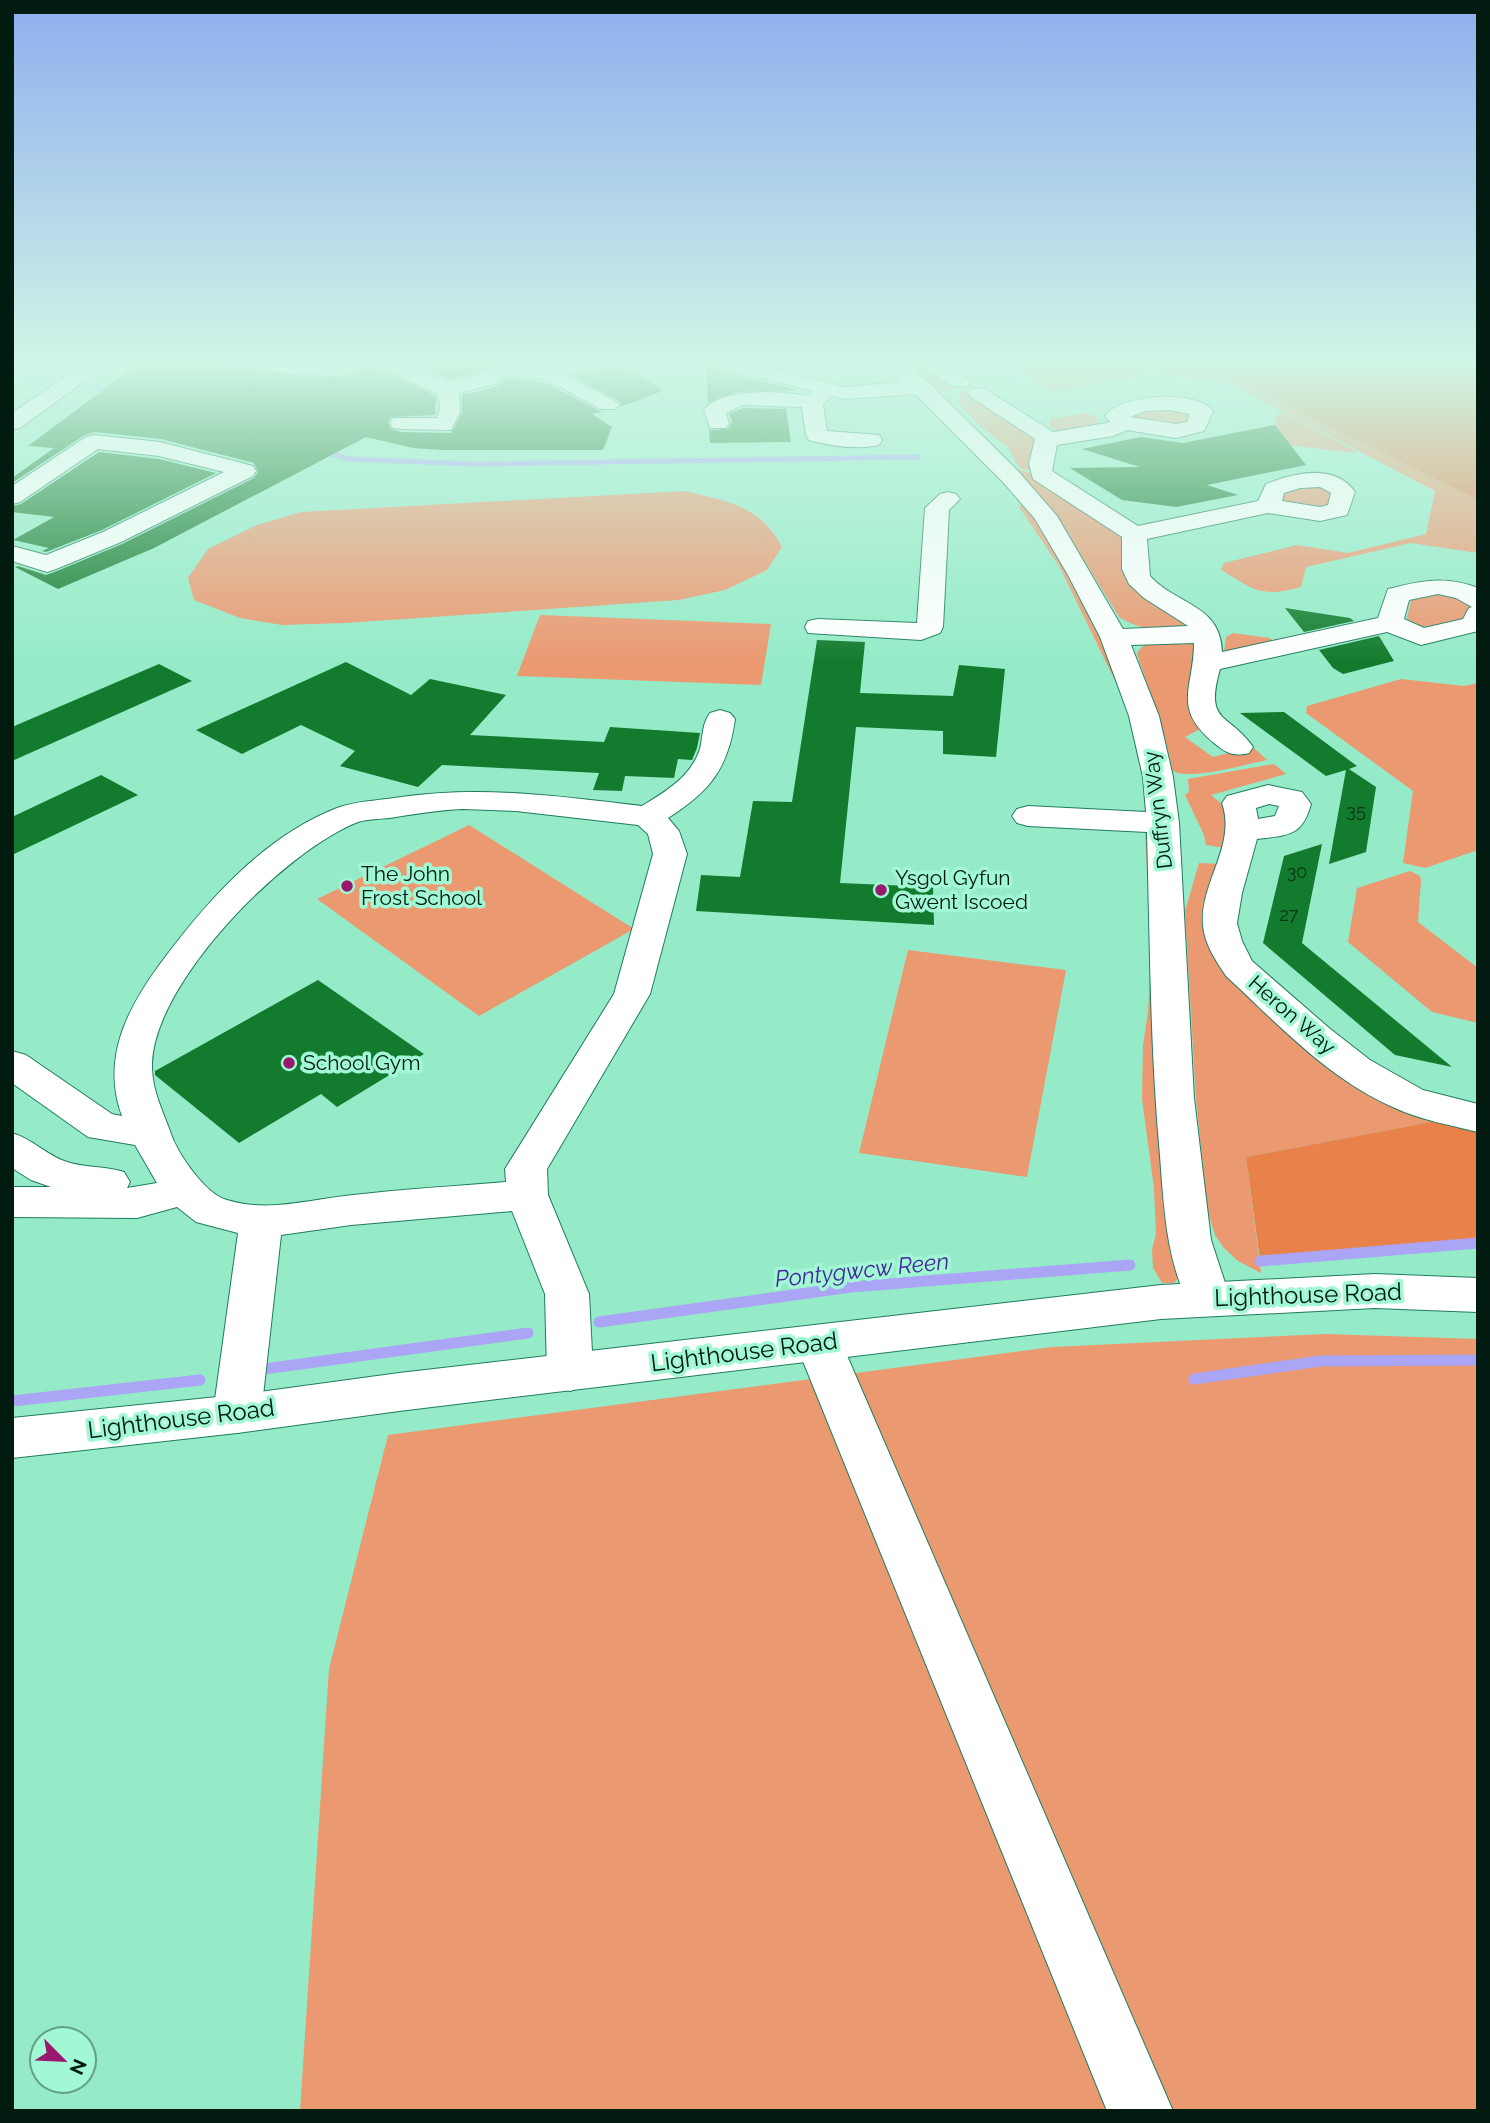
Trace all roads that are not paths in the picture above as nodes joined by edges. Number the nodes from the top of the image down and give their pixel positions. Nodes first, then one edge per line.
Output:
1 (49, 464) edge
2 (219, 464) edge
3 (1001, 464) edge
4 (1040, 464) edge
5 (60, 465) joint
6 (12, 497) edge
7 (948, 499) dead end
8 (1268, 506) dead end
9 (1097, 510) junction
10 (1188, 524) junction
11 (1134, 534) junction
12 (12, 553) edge
13 (47, 564) junction
14 (12, 579) edge
15 (1478, 601) edge
16 (1478, 614) edge
17 (1390, 623) junction
18 (818, 627) dead end
19 (1205, 631) junction
20 (1114, 637) junction
21 (1303, 641) junction
22 (1208, 663) junction
23 (720, 719) dead end
24 (1238, 747) dead end
25 (648, 816) junction
26 (1028, 816) dead end
27 (1161, 823) junction
28 (1244, 831) dead end
29 (12, 1064) edge
30 (1478, 1118) edge
31 (151, 1133) junction
32 (12, 1147) edge
33 (178, 1181) junction
34 (527, 1195) junction
35 (12, 1202) edge
36 (261, 1222) junction
37 (1478, 1295) edge
38 (1208, 1298) junction
39 (819, 1344) junction
40 (570, 1372) junction
41 (237, 1414) junction
42 (12, 1438) edge
43 (1140, 2111) edge

1 - 5 street
2 - 13 street
3 - 20 street, Duffryn Way
4 - 9 street
5 - 6 street
7 - 18 street
8 - 10 street
9 - 10 street
9 - 11 street
10 - 11 street
11 - 19 street
12 - 13 street
13 - 14 street
15 - 17 street
16 - 17 street
17 - 21 street
19 - 20 street
19 - 21 street
19 - 22 street
20 - 27 street, Duffryn Way
21 - 22 street
22 - 24 street
23 - 25 street
25 - 31 street
25 - 34 street
26 - 27 street
27 - 38 street, Duffryn Way
28 - 30 street, Heron Way
29 - 31 street
31 - 33 street
32 - 33 street
33 - 35 street
33 - 36 street
34 - 36 street
34 - 40 street
36 - 41 street
37 - 38 street, Lighthouse Road
38 - 39 street, Lighthouse Road
39 - 40 street, Lighthouse Road
39 - 43 street
40 - 41 street, Lighthouse Road
41 - 42 street, Lighthouse Road

